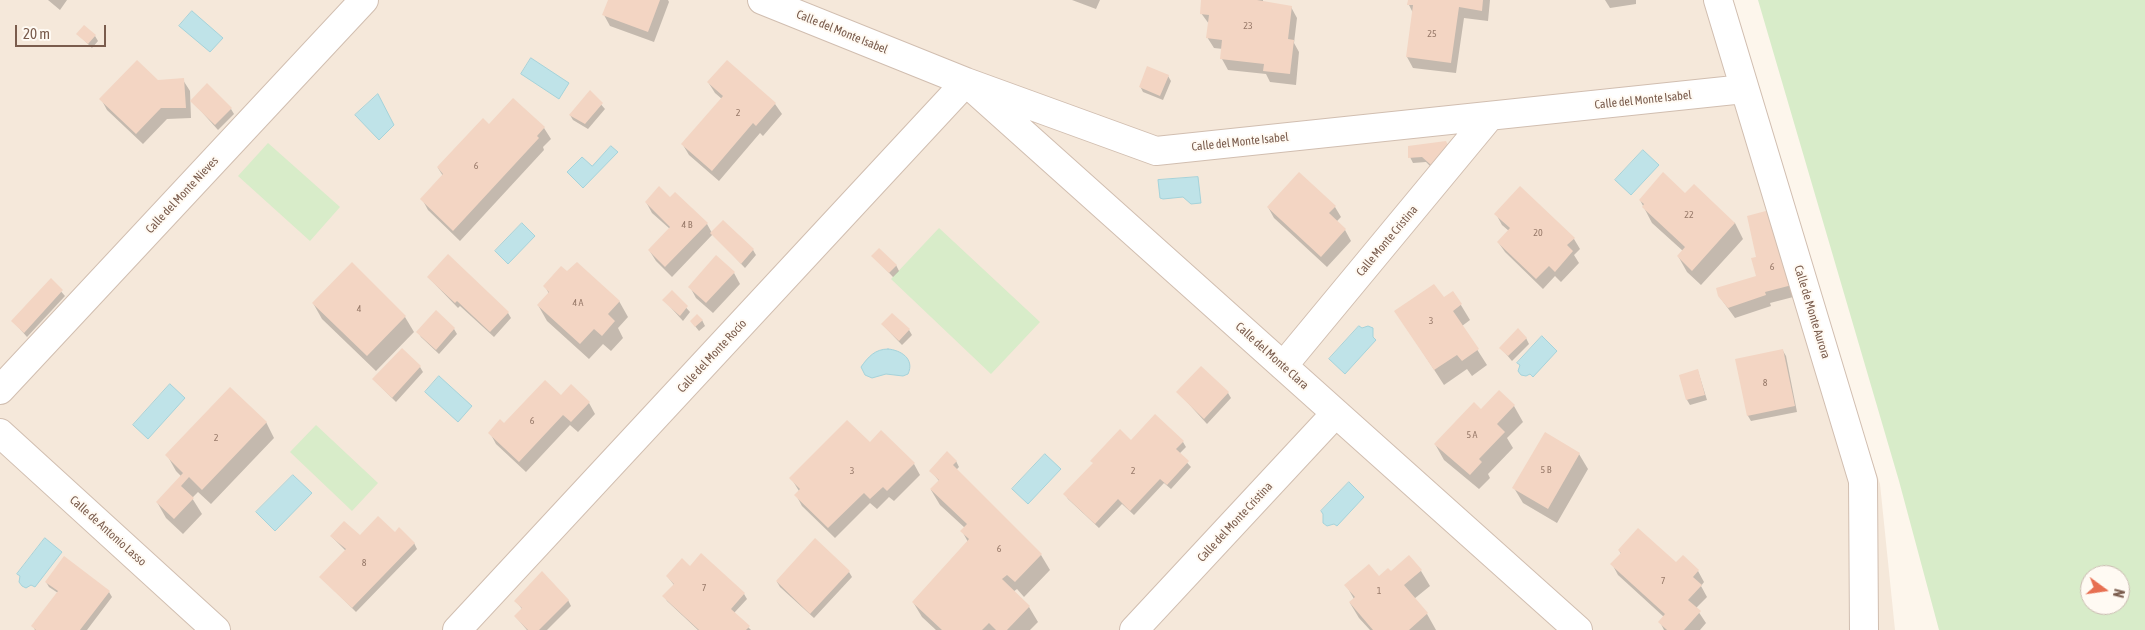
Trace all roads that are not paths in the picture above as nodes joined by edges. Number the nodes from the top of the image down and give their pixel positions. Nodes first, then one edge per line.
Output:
1 (364, 0) edge
2 (762, 0) edge
3 (1718, 0) edge
4 (966, 82) junction
5 (1744, 89) junction
6 (1490, 116) junction
7 (1283, 366) junction
8 (0, 390) edge
9 (1335, 414) junction
10 (0, 433) edge
11 (216, 630) edge
12 (457, 630) edge
13 (1134, 630) edge
14 (1578, 630) edge
15 (1864, 630) edge

1 - 8 street, Calle del Monte Nieves
2 - 4 street, Calle del Monte Isabel
3 - 5 street, Calle de Monte Aurora
4 - 6 street, Calle del Monte Isabel
4 - 7 street, Calle del Monte Clara
4 - 12 street, Calle del Monte Rocío
5 - 6 street, Calle del Monte Isabel
5 - 15 street, Calle de Monte Aurora
6 - 7 street, Calle Monte Cristina
7 - 9 street, Calle del Monte Clara
9 - 13 street, Calle del Monte Cristina
9 - 14 street, Calle del Monte Clara
10 - 11 street, Calle de Antonio Lasso

